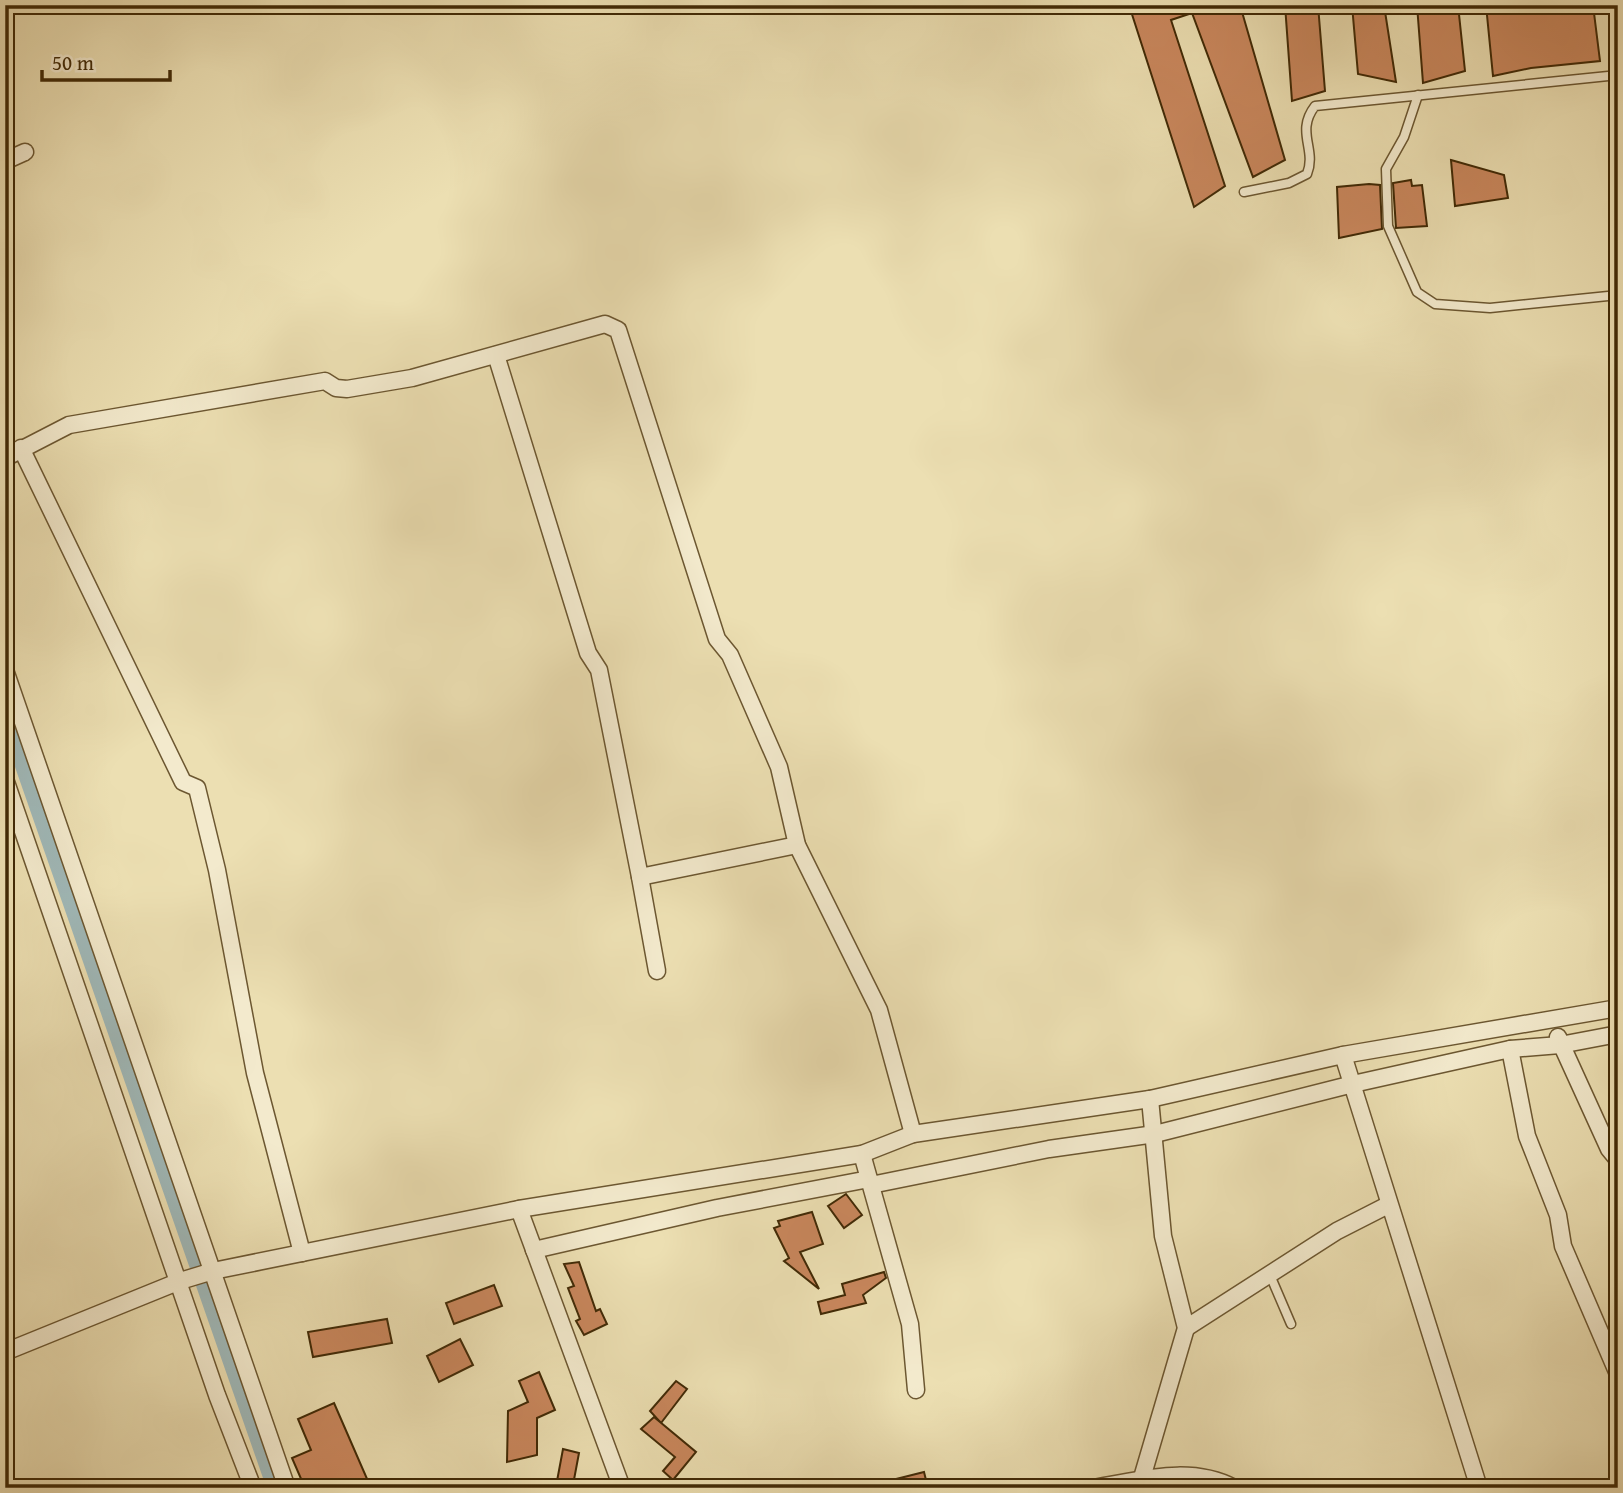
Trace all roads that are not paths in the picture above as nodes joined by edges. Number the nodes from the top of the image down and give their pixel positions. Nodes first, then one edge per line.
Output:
1 (1618, 75) edge
2 (1418, 95) junction
3 (25, 152) dead end
4 (5, 161) edge
5 (1244, 192) dead end
6 (1618, 295) edge
7 (496, 355) junction
8 (21, 448) junction
9 (5, 458) edge
10 (5, 670) edge
11 (5, 779) edge
12 (797, 845) junction
13 (640, 877) junction
14 (657, 971) dead end
15 (1618, 1008) edge
16 (1554, 1021) junction
17 (1618, 1034) edge
18 (1560, 1045) junction
19 (1510, 1049) junction
20 (1343, 1055) junction
21 (1353, 1084) junction
22 (1150, 1099) junction
23 (913, 1133) junction
24 (1155, 1134) junction
25 (862, 1154) junction
26 (1618, 1160) edge
27 (870, 1182) junction
28 (1388, 1205) junction
29 (519, 1209) junction
30 (534, 1250) junction
31 (302, 1253) junction
32 (213, 1271) junction
33 (1270, 1275) junction
34 (180, 1281) junction
35 (1291, 1324) dead end
36 (1186, 1328) junction
37 (5, 1352) edge
38 (1618, 1374) edge
39 (915, 1390) dead end
40 (1141, 1483) edge
41 (253, 1488) edge
42 (287, 1488) edge
43 (622, 1488) edge
44 (1092, 1488) edge
45 (1234, 1488) edge
46 (1479, 1488) edge

1 - 2 lane
2 - 5 lane
2 - 6 lane
3 - 4 street
7 - 8 street
7 - 12 street
7 - 13 street
8 - 9 street
8 - 31 street
10 - 32 street
11 - 34 street
12 - 13 street
12 - 23 street
13 - 14 street
15 - 16 street
16 - 18 street
16 - 20 street
17 - 18 street
18 - 19 street
18 - 26 street
19 - 21 street
19 - 38 street
20 - 21 street
20 - 22 street
21 - 24 street
21 - 28 street
22 - 23 street
22 - 24 street
23 - 25 street
24 - 27 street
24 - 36 street
25 - 27 street
25 - 29 street
27 - 30 street
27 - 39 street
28 - 33 street
28 - 46 street
29 - 30 street
29 - 31 street
30 - 43 street
31 - 32 street
32 - 34 street
32 - 42 street
33 - 35 lane
33 - 36 street
34 - 37 street
34 - 41 street
36 - 40 street
40 - 44 street
40 - 45 street

